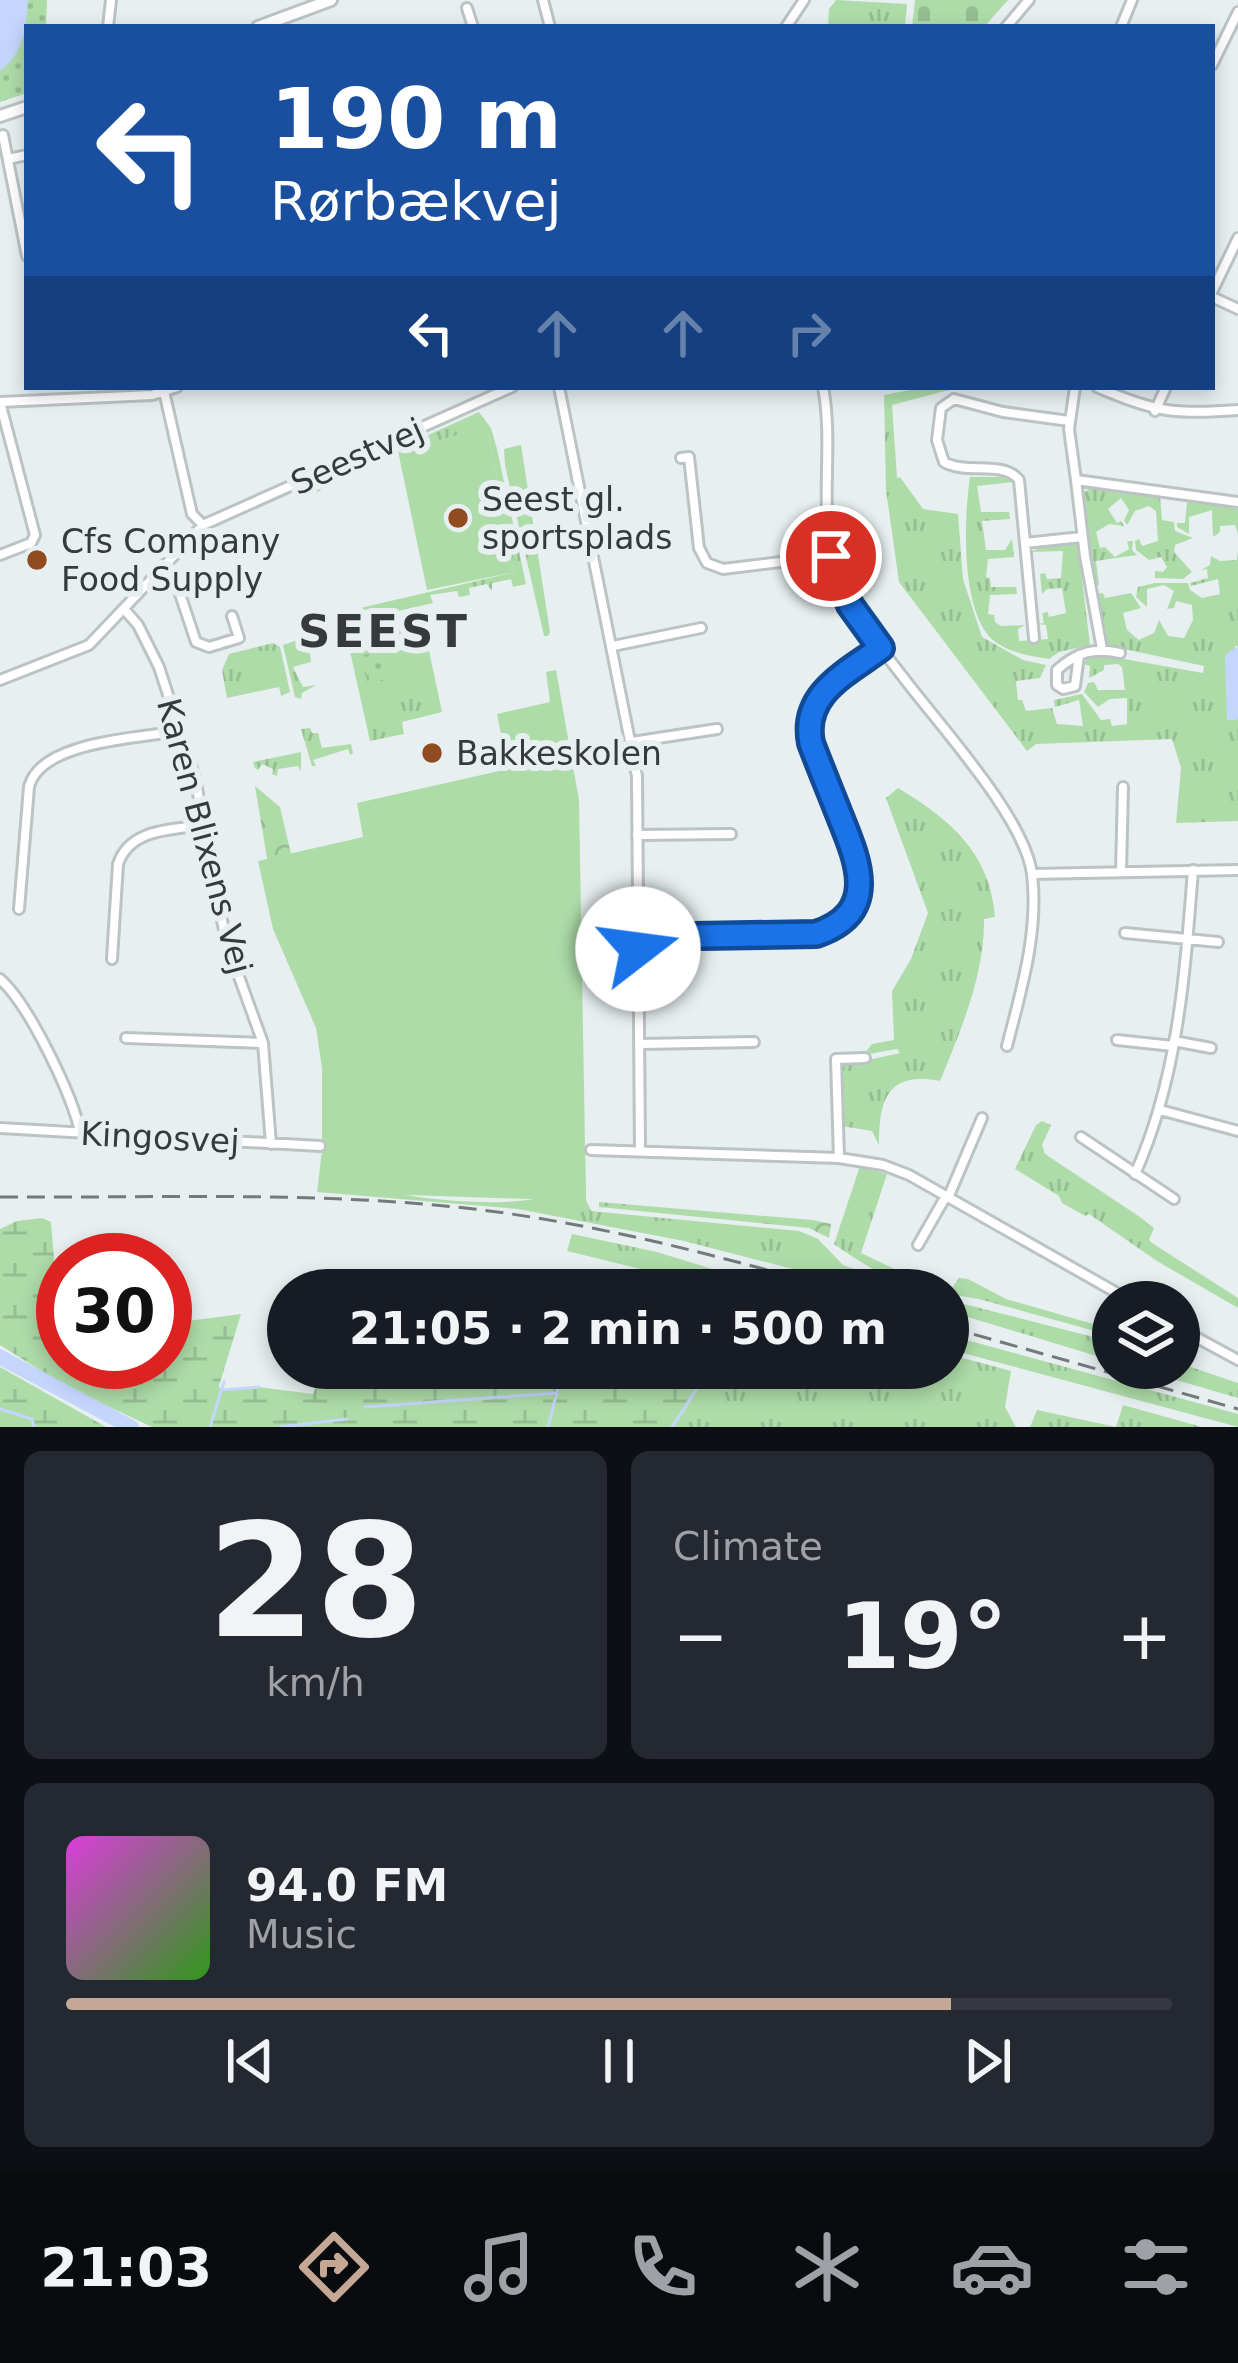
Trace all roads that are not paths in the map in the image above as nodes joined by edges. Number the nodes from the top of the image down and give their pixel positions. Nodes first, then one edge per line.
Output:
1 (331, 0) edge
2 (1029, 0) edge
3 (467, 8) dead end
4 (1238, 11) edge
5 (266, 24) edge
6 (472, 24) edge
7 (1009, 24) edge
8 (1215, 59) edge
9 (3, 135) dead end
10 (24, 156) edge
11 (8, 159) junction
12 (1238, 238) edge
13 (24, 241) edge
14 (1215, 288) edge
15 (54, 390) edge
16 (163, 390) edge
17 (505, 390) edge
18 (560, 390) edge
19 (824, 390) edge
20 (1075, 390) edge
21 (1103, 390) edge
22 (1165, 390) edge
23 (55, 399) junction
24 (0, 402) edge
25 (1238, 410) edge
26 (1155, 411) junction
27 (1070, 422) junction
28 (680, 458) dead end
29 (1076, 480) junction
30 (1238, 502) edge
31 (202, 525) junction
32 (1082, 537) junction
33 (1025, 543) junction
34 (0, 555) edge
35 (831, 556) junction
36 (163, 566) junction
37 (124, 609) junction
38 (232, 616) dead end
39 (701, 628) dead end
40 (1034, 638) dead end
41 (614, 646) junction
42 (881, 648) junction
43 (1102, 649) junction
44 (1120, 653) dead end
45 (1078, 655) junction
46 (0, 680) edge
47 (717, 729) dead end
48 (181, 731) junction
49 (632, 742) junction
50 (1123, 787) dead end
51 (205, 825) junction
52 (730, 834) dead end
53 (637, 836) junction
54 (1238, 870) edge
55 (1193, 871) junction
56 (1121, 872) junction
57 (1032, 874) junction
58 (19, 909) dead end
59 (1125, 933) dead end
60 (638, 937) junction
61 (1188, 938) junction
62 (1219, 942) dead end
63 (112, 959) dead end
64 (0, 979) edge
65 (126, 1038) dead end
66 (1117, 1040) dead end
67 (754, 1042) dead end
68 (263, 1043) junction
69 (639, 1044) junction
70 (1173, 1044) junction
71 (1007, 1046) dead end
72 (1211, 1048) dead end
73 (865, 1058) dead end
74 (1160, 1110) junction
75 (982, 1118) dead end
76 (0, 1128) edge
77 (1238, 1131) edge
78 (80, 1132) junction
79 (1081, 1137) dead end
80 (272, 1144) junction
81 (320, 1146) dead end
82 (591, 1150) dead end
83 (640, 1151) junction
84 (839, 1158) junction
85 (1136, 1174) junction
86 (947, 1197) junction
87 (1174, 1199) dead end
88 (918, 1245) dead end
89 (1095, 1281) edge
90 (1200, 1339) edge
91 (1238, 1360) edge

1 - 5 street
2 - 7 street
3 - 6 street
4 - 8 street
9 - 11 street
10 - 11 street
11 - 13 street
12 - 14 street
15 - 23 street
16 - 23 street
16 - 31 street
17 - 31 street, Seestvej
18 - 41 street
19 - 35 street
20 - 27 street
21 - 26 street
22 - 26 street
23 - 24 street
24 - 34 street
25 - 26 street
27 - 29 street
27 - 33 street
28 - 35 street
29 - 30 street
29 - 32 street
31 - 36 street
32 - 33 street
32 - 43 street
33 - 40 street
35 - 42 street
36 - 37 street
36 - 38 street
37 - 46 street
37 - 48 street, Karen Blixens Vej
39 - 41 street
41 - 49 street
42 - 57 street
42 - 60 street
43 - 44 street
43 - 45 street
45 - 45 street
47 - 49 street
48 - 51 street, Karen Blixens Vej
48 - 58 street
49 - 53 street
50 - 56 street
51 - 63 street
51 - 68 street, Karen Blixens Vej
52 - 53 street
53 - 60 street
54 - 55 street
55 - 56 street
55 - 61 street
56 - 57 street
57 - 71 street
59 - 61 street
60 - 69 street
61 - 62 street
61 - 70 street
64 - 78 street
65 - 68 street
66 - 70 street
67 - 69 street
68 - 80 street, Karen Blixens Vej
69 - 83 street
70 - 72 street
70 - 74 street
73 - 84 street
74 - 77 street
74 - 85 street
75 - 86 street
76 - 78 street, Kingosvej
78 - 80 street, Kingosvej
79 - 85 street
80 - 81 street, Kingosvej
82 - 83 street
83 - 84 street
84 - 86 street
85 - 87 street
86 - 88 street
86 - 89 street
90 - 91 street

